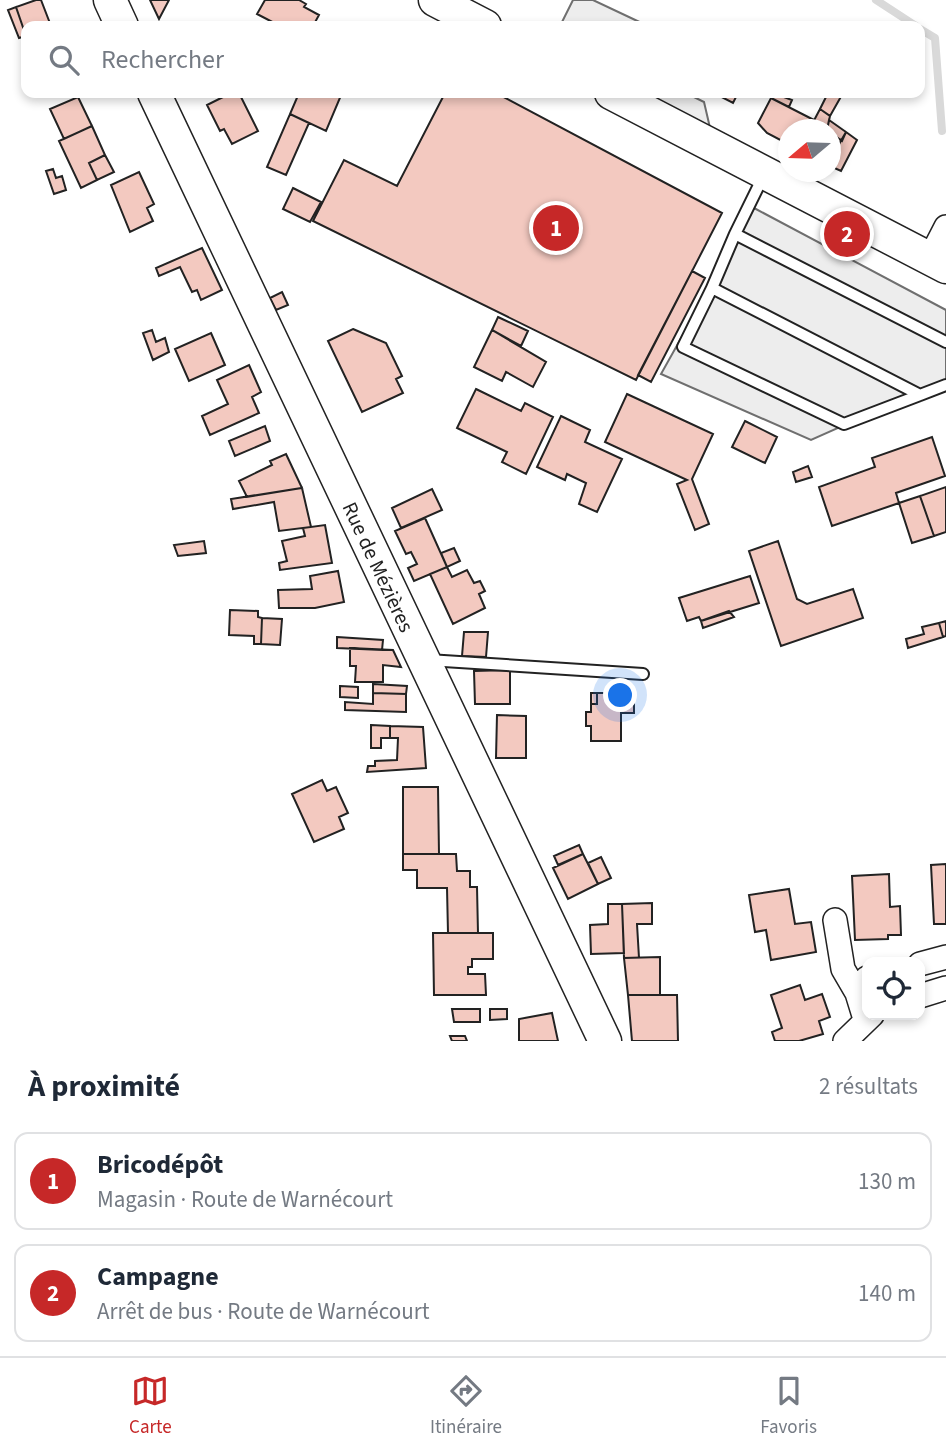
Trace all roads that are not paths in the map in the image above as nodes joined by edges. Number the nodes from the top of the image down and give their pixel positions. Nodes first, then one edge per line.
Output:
1 (110, 0) edge
2 (435, 0) edge
3 (120, 21) edge
4 (475, 21) edge
5 (156, 98) edge
6 (621, 98) edge
7 (765, 173) junction
8 (946, 227) edge
9 (735, 234) junction
10 (938, 262) edge
11 (712, 288) junction
12 (946, 342) edge
13 (946, 385) edge
14 (920, 395) junction
15 (422, 660) junction
16 (643, 674) dead end
17 (835, 920) dead end
18 (946, 957) edge
19 (925, 963) edge
20 (862, 986) edge
21 (946, 988) edge
22 (925, 994) edge
23 (866, 1020) edge
24 (605, 1041) edge
25 (845, 1041) edge

1 - 3 street
2 - 4 street
5 - 15 street, Rue de Mézières
6 - 7 street
7 - 9 lane
7 - 10 street
8 - 10 street
9 - 11 lane
9 - 12 lane
11 - 14 lane
11 - 14 lane
13 - 14 lane
15 - 16 lane
15 - 24 street, Rue de Mézières
17 - 20 street
18 - 19 street
21 - 22 street
23 - 25 street

